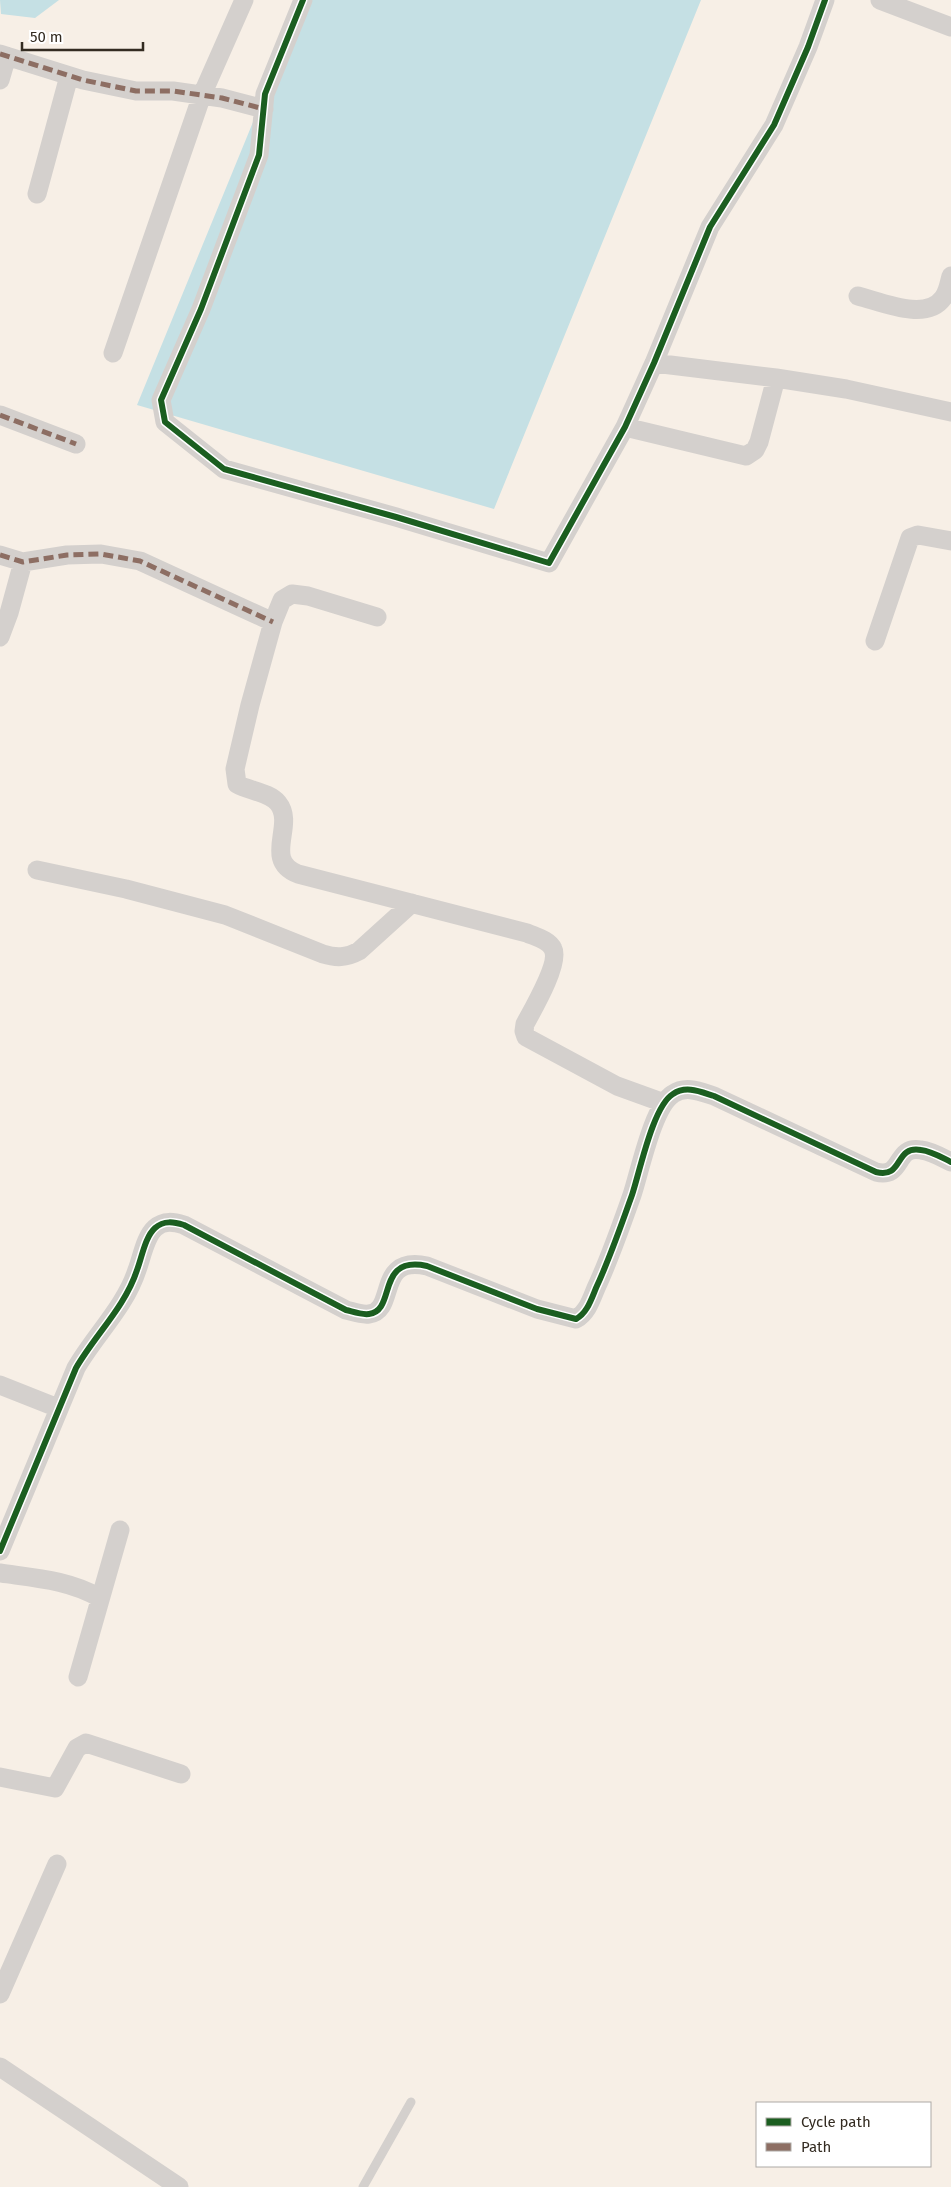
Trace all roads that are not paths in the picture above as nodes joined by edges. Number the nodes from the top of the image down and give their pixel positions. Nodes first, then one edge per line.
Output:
1 (244, 0) edge
2 (303, 0) edge
3 (825, 0) edge
4 (880, 0) edge
5 (951, 27) edge
6 (3, 55) edge
7 (69, 76) junction
8 (0, 80) edge
9 (202, 95) junction
10 (264, 109) junction
11 (37, 194) dead end
12 (951, 276) edge
13 (858, 296) dead end
14 (113, 353) dead end
15 (654, 363) junction
16 (776, 378) junction
17 (951, 412) edge
18 (0, 416) edge
19 (625, 427) junction
20 (76, 444) dead end
21 (951, 541) edge
22 (0, 554) edge
23 (23, 562) junction
24 (376, 617) dead end
25 (273, 622) junction
26 (0, 637) edge
27 (875, 642) dead end
28 (38, 870) dead end
29 (412, 903) junction
30 (664, 1103) junction
31 (951, 1162) edge
32 (0, 1385) edge
33 (58, 1408) junction
34 (120, 1530) dead end
35 (0, 1551) edge
36 (0, 1573) edge
37 (100, 1598) junction
38 (78, 1677) dead end
39 (182, 1774) dead end
40 (0, 1777) edge
41 (57, 1864) dead end
42 (0, 1994) edge
43 (0, 2067) edge
44 (412, 2102) dead end
45 (179, 2187) edge
46 (363, 2187) edge

1 - 9 street
2 - 10 street
3 - 15 street
4 - 5 street
6 - 7 street
6 - 8 street
7 - 9 street
7 - 11 street
9 - 10 street
9 - 14 street
10 - 19 street
12 - 13 street
15 - 16 street
15 - 19 street
16 - 17 street
16 - 19 street
18 - 20 street
21 - 27 street
22 - 23 street
23 - 25 street
23 - 26 street
24 - 25 street
25 - 29 street
28 - 29 street
29 - 30 street
30 - 31 street
30 - 33 street
32 - 33 street
33 - 35 street
34 - 37 street
36 - 37 street
37 - 38 street
39 - 40 street
41 - 42 street
43 - 45 street
44 - 46 lane

